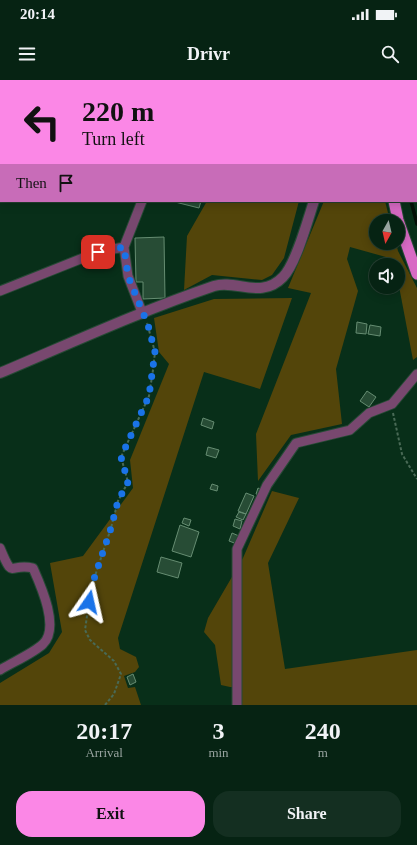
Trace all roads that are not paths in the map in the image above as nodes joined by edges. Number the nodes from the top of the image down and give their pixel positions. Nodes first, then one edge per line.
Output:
1 (142, 202) edge
2 (314, 202) edge
3 (394, 202) edge
4 (124, 247) junction
5 (417, 274) edge
6 (0, 291) edge
7 (142, 312) junction
8 (0, 373) edge
9 (417, 374) edge
10 (0, 548) edge
11 (0, 670) edge
12 (236, 705) edge

1 - 4 street
2 - 7 street
3 - 5 highway
4 - 6 street
4 - 7 street
7 - 8 street
9 - 12 street
10 - 11 street

